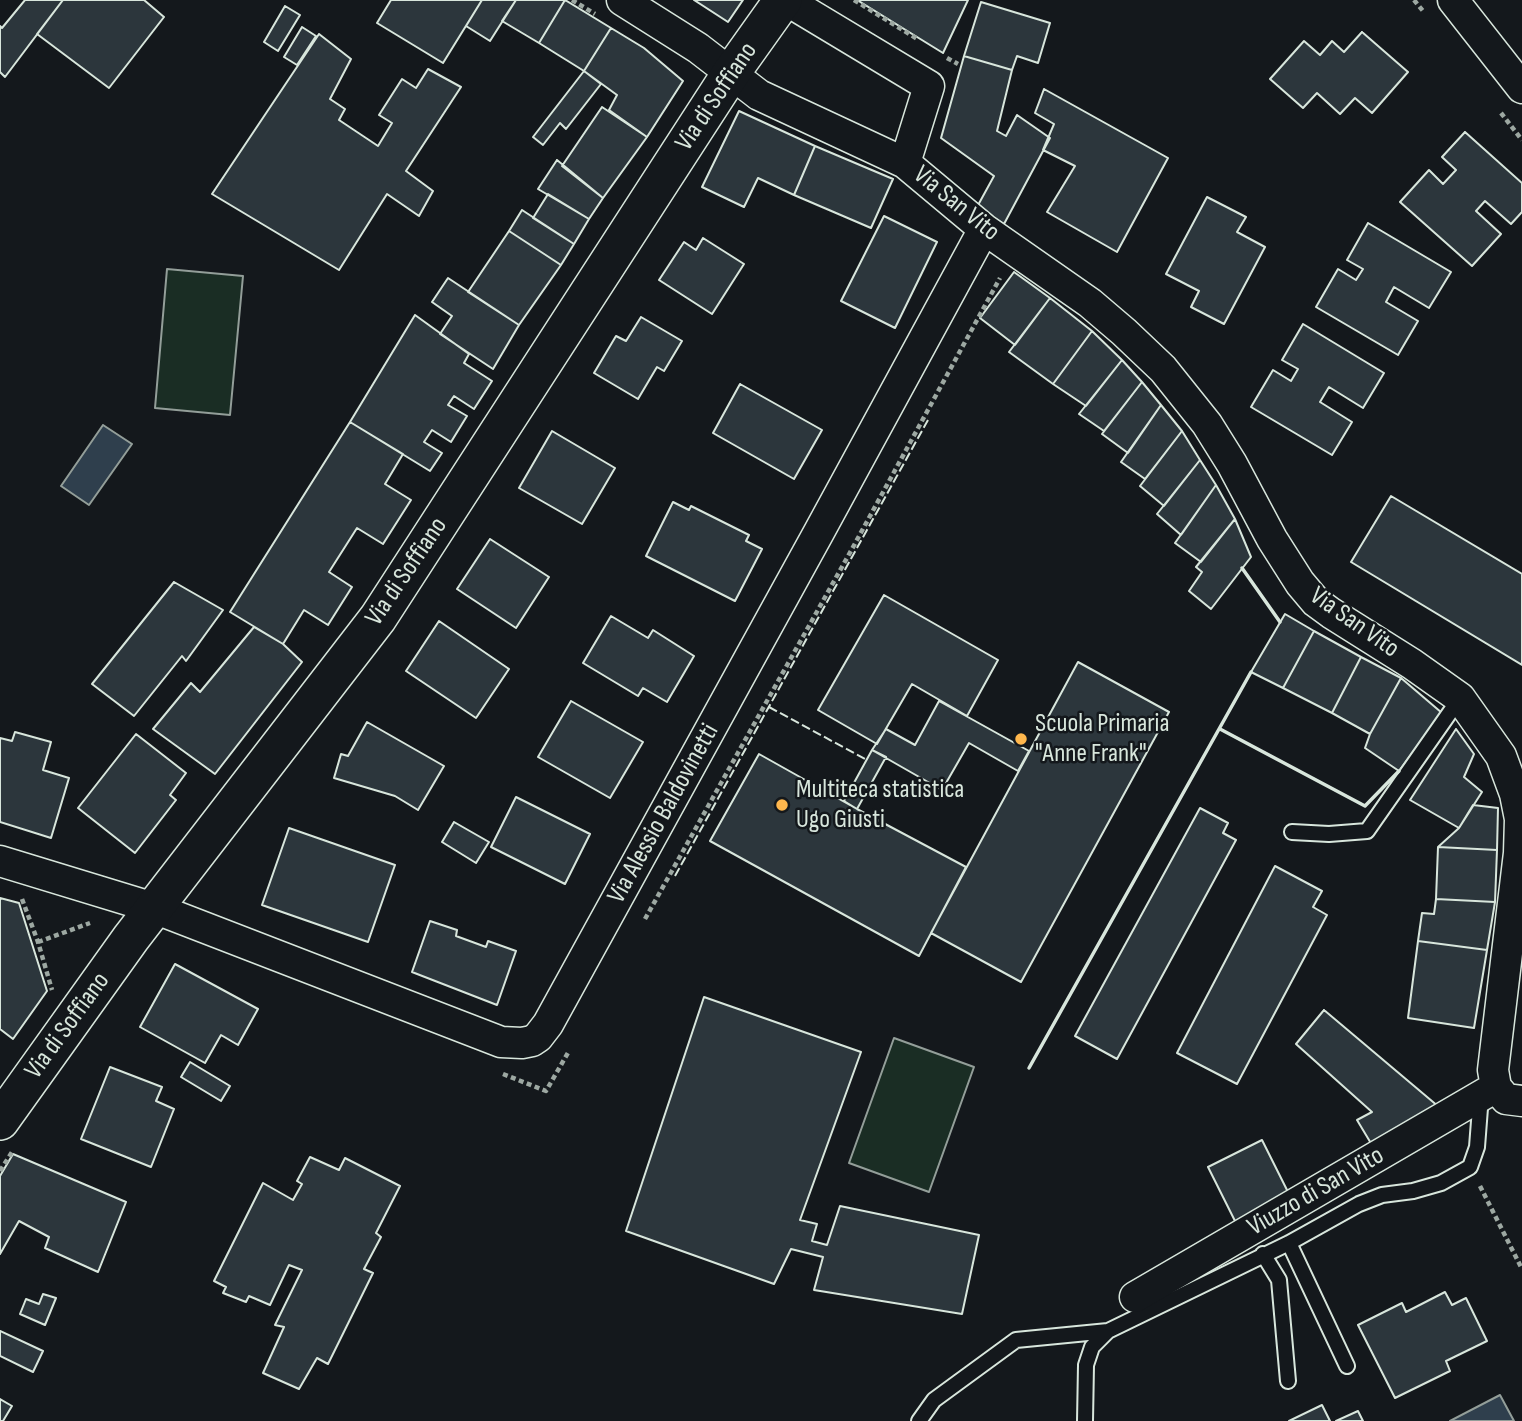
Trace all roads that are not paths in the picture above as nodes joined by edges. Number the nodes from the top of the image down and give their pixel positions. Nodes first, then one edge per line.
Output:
1 (622, 0) edge
2 (785, 0) edge
3 (1453, 0) edge
4 (730, 73) junction
5 (1522, 88) edge
6 (905, 163) junction
7 (984, 229) junction
8 (1460, 698) junction
9 (1292, 832) dead end
10 (0, 861) edge
11 (154, 908) junction
12 (1498, 1096) edge
13 (0, 1121) edge
14 (1289, 1243) junction
15 (1263, 1254) junction
16 (1135, 1297) dead end
17 (1108, 1331) junction
18 (1347, 1366) dead end
19 (1288, 1381) dead end
20 (919, 1421) edge
21 (1085, 1421) edge

1 - 4 street, Via San Vito
2 - 4 street, Via di Soffiano
2 - 6 street
3 - 5 street
4 - 6 street, Via San Vito
4 - 11 street, Via di Soffiano
6 - 7 street, Via San Vito
7 - 8 street, Via San Vito
7 - 11 street, Via Alessio Baldovinetti
8 - 9 lane
8 - 12 street, Via San Vito
10 - 11 street
11 - 13 street, Via di Soffiano
12 - 14 lane
12 - 16 street, Viuzzo di San Vito
14 - 15 lane
14 - 18 lane
15 - 17 lane
15 - 19 lane
17 - 20 lane
17 - 21 lane

